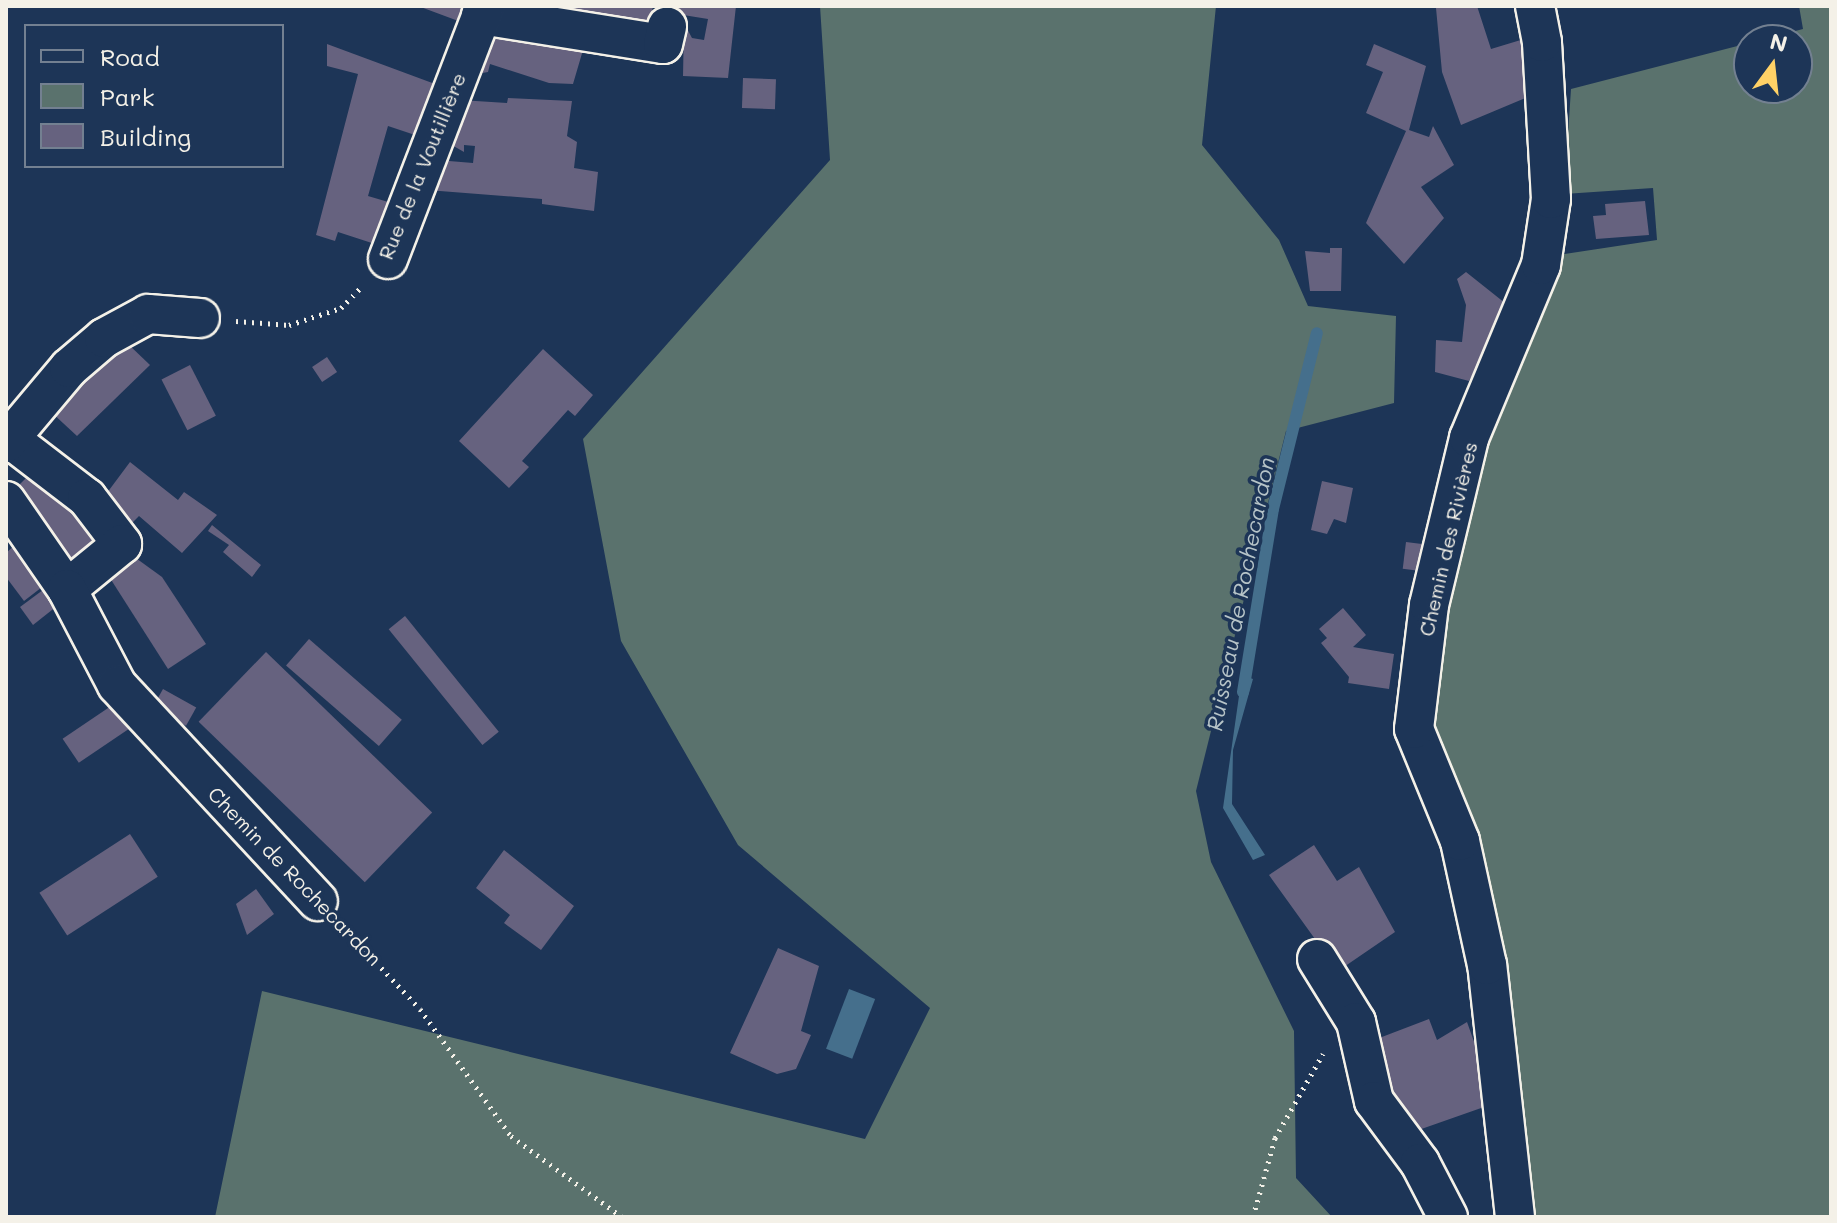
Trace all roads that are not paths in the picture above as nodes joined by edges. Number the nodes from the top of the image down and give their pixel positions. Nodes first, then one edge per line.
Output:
1 (483, 11) edge
2 (1539, 24) edge
3 (667, 26) dead end
4 (388, 259) road end
5 (200, 318) road end
6 (8, 441) edge
7 (6, 501) edge
8 (67, 589) junction
9 (318, 901) road end
10 (1317, 959) dead end
11 (1448, 1217) edge
12 (1515, 1217) edge

1 - 3 street
1 - 4 street, Rue de la Voutillière
2 - 12 street, Chemin des Rivières
5 - 6 street
6 - 8 street
7 - 8 street, Chemin de Rochecardon
8 - 9 street, Chemin de Rochecardon
10 - 11 street

